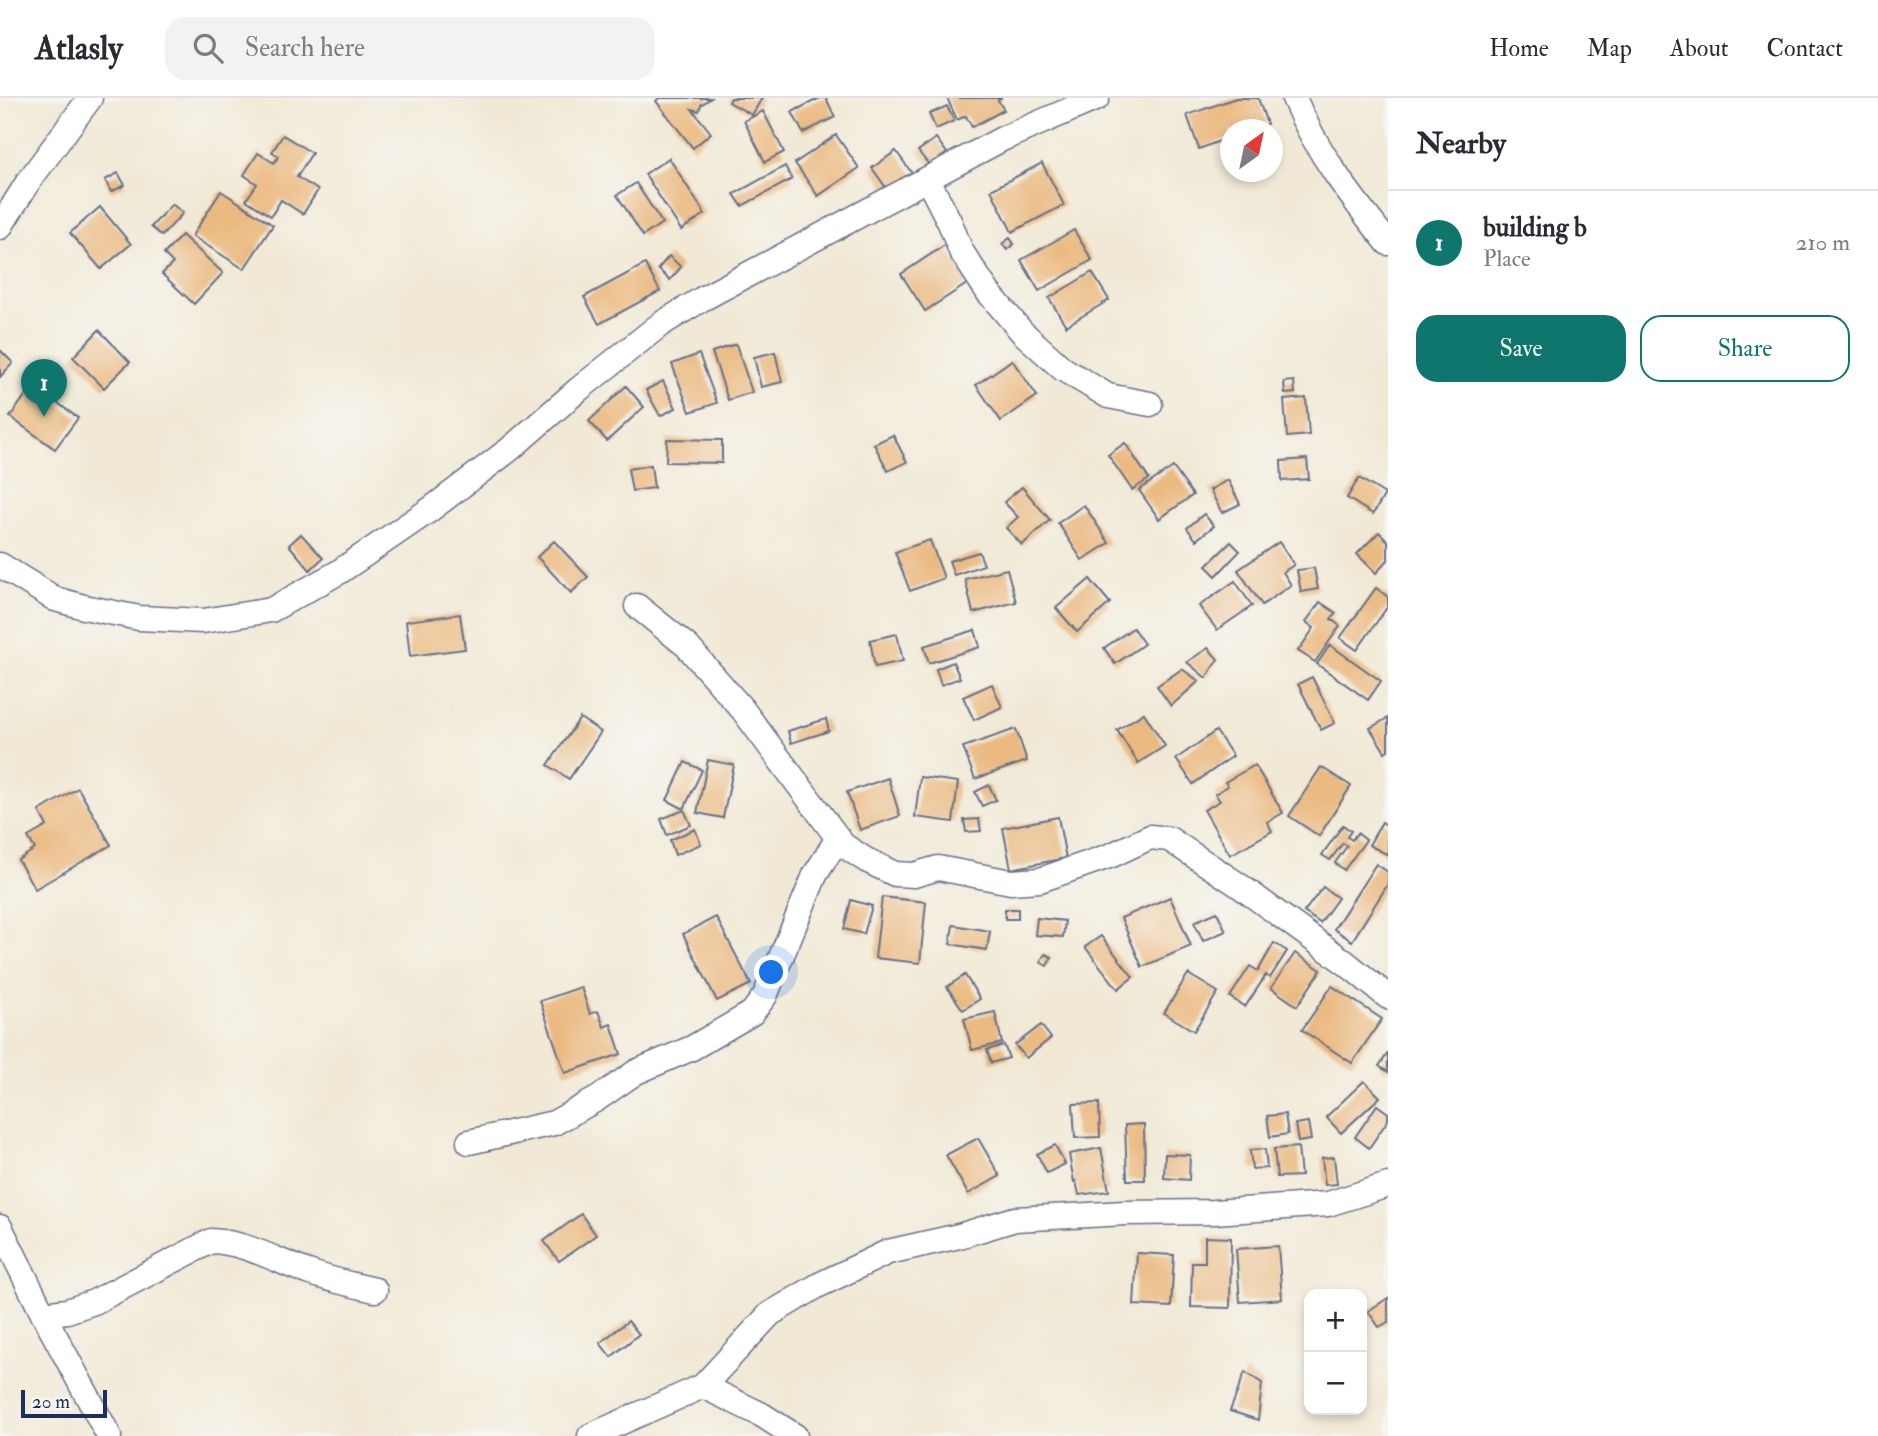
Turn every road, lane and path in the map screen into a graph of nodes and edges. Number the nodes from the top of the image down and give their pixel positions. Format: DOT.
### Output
graph roads {
  1 [pos="90,98"];
  2 [pos="1097,98"];
  3 [pos="1294,98"];
  4 [pos="928,180"];
  5 [pos="0,227"];
  6 [pos="1388,243"];
  7 [pos="1150,404"];
  8 [pos="3,571"];
  9 [pos="637,606"];
  10 [pos="838,838"];
  11 [pos="1388,997"];
  12 [pos="470,1143"];
  13 [pos="1388,1185"];
  14 [pos="0,1227"];
  15 [pos="375,1290"];
  16 [pos="43,1314"];
  17 [pos="703,1387"];
  18 [pos="109,1436"];
  19 [pos="590,1436"];
  20 [pos="795,1436"];
  1 -- 5 [label="street"];
  2 -- 4 [label="street"];
  3 -- 6 [label="street"];
  4 -- 7 [label="street"];
  4 -- 8 [label="street"];
  9 -- 10 [label="street"];
  10 -- 11 [label="street"];
  10 -- 12 [label="street"];
  13 -- 17 [label="street"];
  14 -- 16 [label="street"];
  15 -- 16 [label="street"];
  16 -- 18 [label="street"];
  17 -- 19 [label="street"];
  17 -- 20 [label="street"];
}
